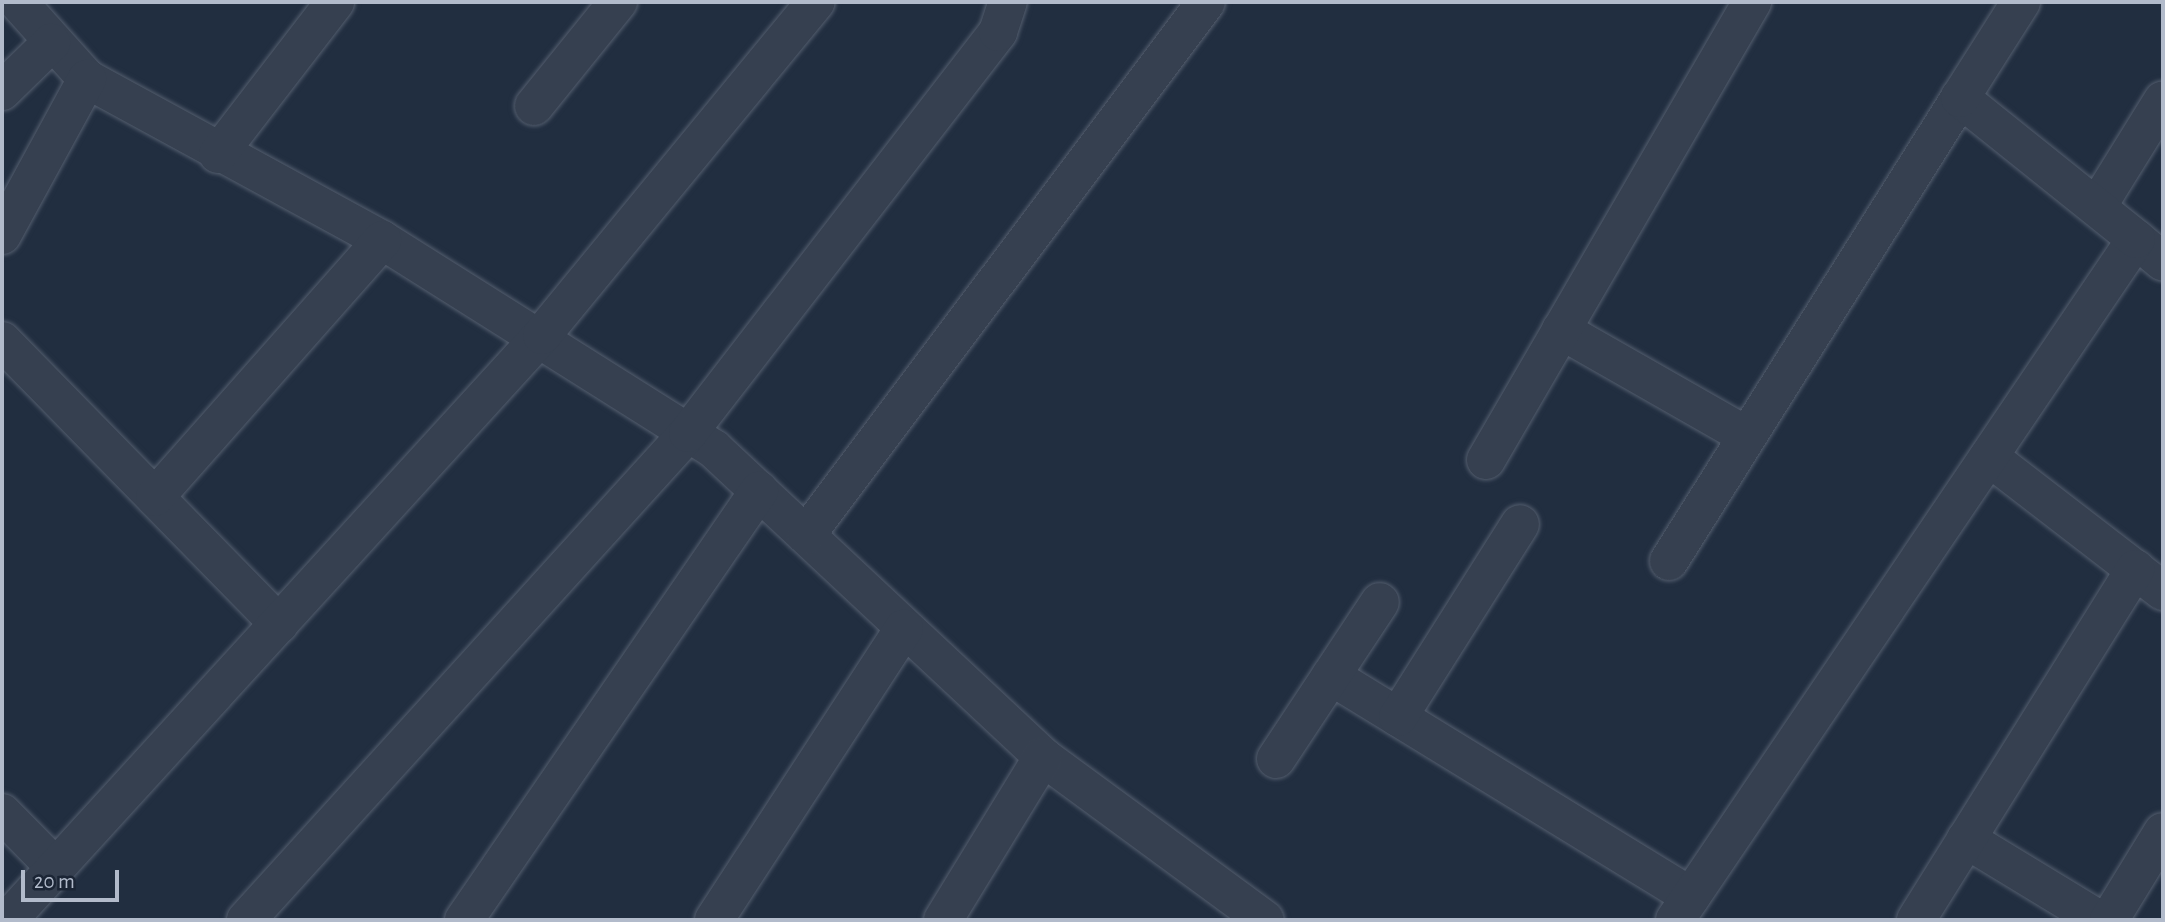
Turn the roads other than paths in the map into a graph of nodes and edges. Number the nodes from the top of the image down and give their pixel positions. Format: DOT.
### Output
graph roads {
  1 [pos="18,2"];
  2 [pos="335,2"];
  3 [pos="618,2"];
  4 [pos="816,2"];
  5 [pos="1008,2"];
  6 [pos="1206,2"];
  7 [pos="1752,2"];
  8 [pos="2021,2"];
  9 [pos="51,43"];
  10 [pos="87,79"];
  11 [pos="2,91"];
  12 [pos="1960,98"];
  13 [pos="2163,100"];
  14 [pos="534,106"];
  15 [pos="218,154"];
  16 [pos="2098,205"];
  17 [pos="2,234"];
  18 [pos="382,240"];
  19 [pos="2149,251"];
  20 [pos="1561,330"];
  21 [pos="542,335"];
  22 [pos="2,341"];
  23 [pos="688,433"];
  24 [pos="1747,436"];
  25 [pos="1989,457"];
  26 [pos="1486,460"];
  27 [pos="759,491"];
  28 [pos="155,497"];
  29 [pos="1520,524"];
  30 [pos="806,535"];
  31 [pos="1669,561"];
  32 [pos="2149,580"];
  33 [pos="1380,602"];
  34 [pos="279,624"];
  35 [pos="904,628"];
  36 [pos="1331,676"];
  37 [pos="1398,717"];
  38 [pos="1043,757"];
  39 [pos="1276,759"];
  40 [pos="2,813"];
  41 [pos="2163,832"];
  42 [pos="1966,839"];
  43 [pos="55,868"];
  44 [pos="1683,909"];
  45 [pos="8,920"];
  46 [pos="246,920"];
  47 [pos="464,920"];
  48 [pos="714,920"];
  49 [pos="943,920"];
  50 [pos="1265,920"];
  51 [pos="1916,920"];
  52 [pos="2099,920"];
  53 [pos="2109,920"];
  1 -- 9 [label="street"];
  2 -- 15 [label="street"];
  3 -- 14 [label="street"];
  4 -- 21 [label="street"];
  5 -- 23 [label="street"];
  6 -- 30 [label="street"];
  7 -- 20 [label="street"];
  8 -- 12 [label="street"];
  9 -- 10 [label="street"];
  9 -- 11 [label="street"];
  10 -- 15 [label="street"];
  10 -- 17 [label="street"];
  12 -- 16 [label="street"];
  12 -- 24 [label="street"];
  13 -- 16 [label="street"];
  15 -- 18 [label="street"];
  16 -- 19 [label="street"];
  18 -- 21 [label="street"];
  18 -- 28 [label="street"];
  19 -- 25 [label="street"];
  20 -- 24 [label="street"];
  20 -- 26 [label="street"];
  21 -- 23 [label="street"];
  21 -- 34 [label="street"];
  22 -- 28 [label="street"];
  23 -- 27 [label="street"];
  23 -- 46 [label="street"];
  24 -- 31 [label="street"];
  25 -- 32 [label="street"];
  25 -- 44 [label="street"];
  27 -- 30 [label="street"];
  27 -- 47 [label="street"];
  28 -- 34 [label="street"];
  29 -- 37 [label="street"];
  30 -- 35 [label="street"];
  32 -- 42 [label="street"];
  33 -- 36 [label="street"];
  34 -- 43 [label="street"];
  35 -- 38 [label="street"];
  35 -- 48 [label="street"];
  36 -- 37 [label="street"];
  36 -- 39 [label="street"];
  37 -- 44 [label="street"];
  38 -- 49 [label="street"];
  38 -- 50 [label="street"];
  40 -- 43 [label="street"];
  41 -- 53 [label="street"];
  42 -- 51 [label="street"];
  42 -- 52 [label="street"];
  43 -- 45 [label="street"];
}
